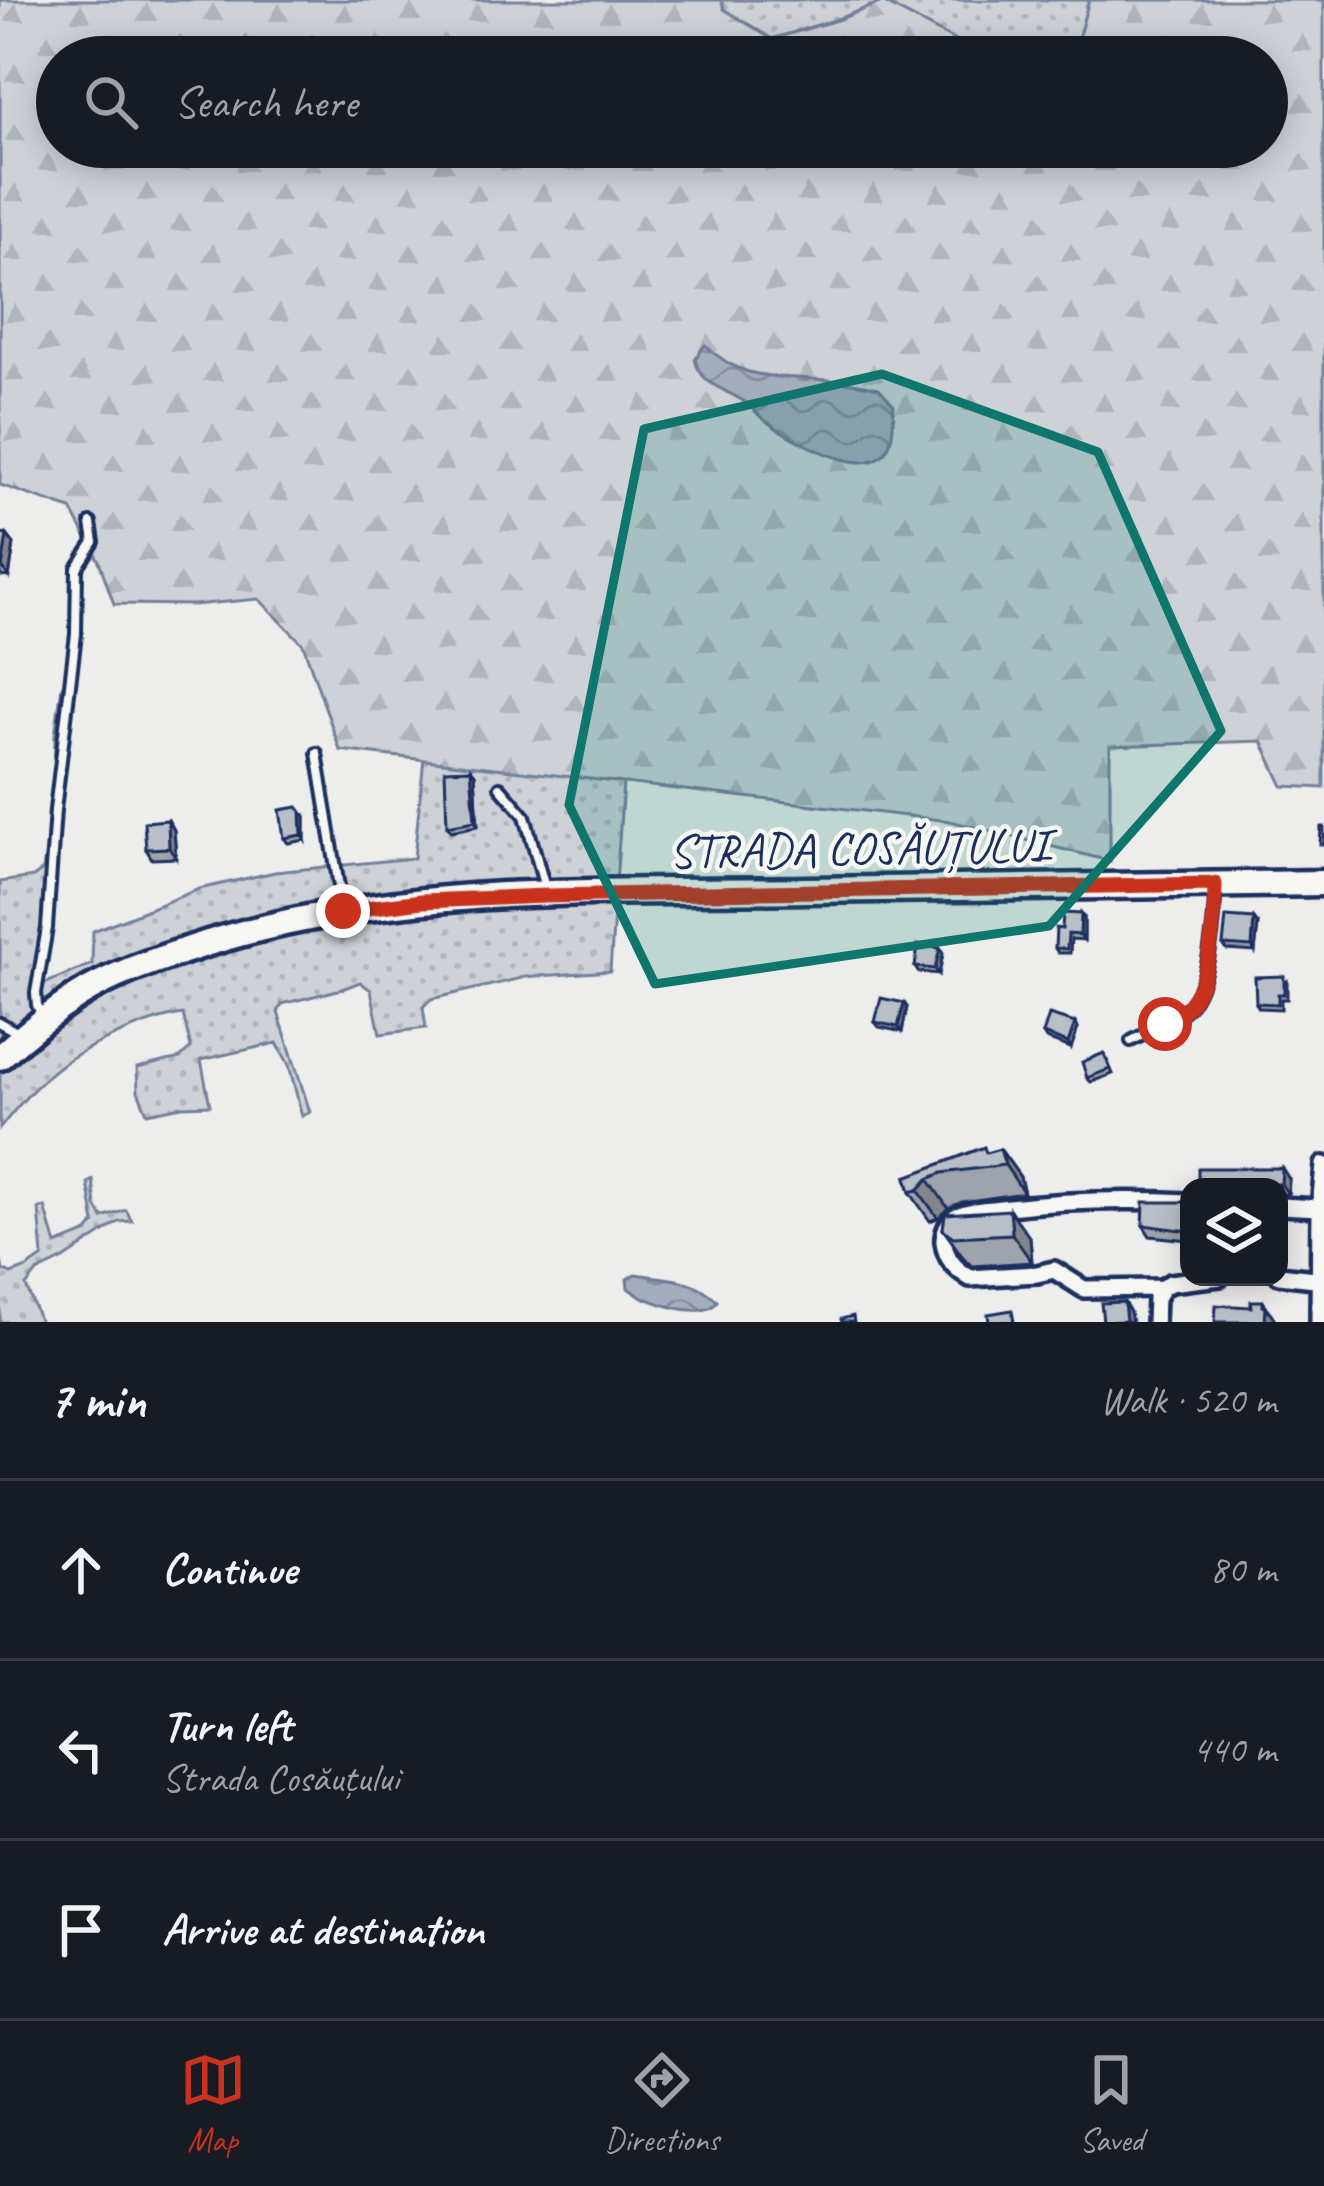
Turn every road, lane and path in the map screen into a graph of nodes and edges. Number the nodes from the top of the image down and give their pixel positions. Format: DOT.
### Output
graph roads {
  1 [pos="91,523"];
  2 [pos="317,753"];
  3 [pos="500,787"];
  4 [pos="1324,883"];
  5 [pos="1215,884"];
  6 [pos="546,896"];
  7 [pos="343,911"];
  8 [pos="44,1020"];
  9 [pos="11,1030"];
  10 [pos="1131,1041"];
  11 [pos="0,1057"];
  12 [pos="1324,1165"];
  13 [pos="1180,1201"];
  14 [pos="1288,1206"];
  15 [pos="1320,1208"];
  16 [pos="1288,1276"];
  17 [pos="1323,1280"];
  18 [pos="1180,1281"];
  19 [pos="1162,1288"];
  20 [pos="1155,1322"];
  21 [pos="1318,1322"];
  1 -- 8 [label="lane"];
  2 -- 7 [label="lane"];
  3 -- 6 [label="lane"];
  4 -- 5 [label="main road, STRADA COSĂUȚULUI"];
  5 -- 6 [label="main road, STRADA COSĂUȚULUI"];
  5 -- 10 [label="lane"];
  6 -- 7 [label="main road, STRADA COSĂUȚULUI"];
  7 -- 8 [label="main road, STRADA COSĂUȚULUI"];
  8 -- 9 [label="main road, STRADA COSĂUȚULUI"];
  9 -- 11 [label="main road, STRADA COSĂUȚULUI"];
  12 -- 15 [label="street"];
  13 -- 19 [label="street"];
  14 -- 15 [label="street"];
  15 -- 17 [label="street"];
  16 -- 17 [label="street"];
  17 -- 21 [label="street"];
  18 -- 19 [label="street"];
  19 -- 20 [label="street"];
}
